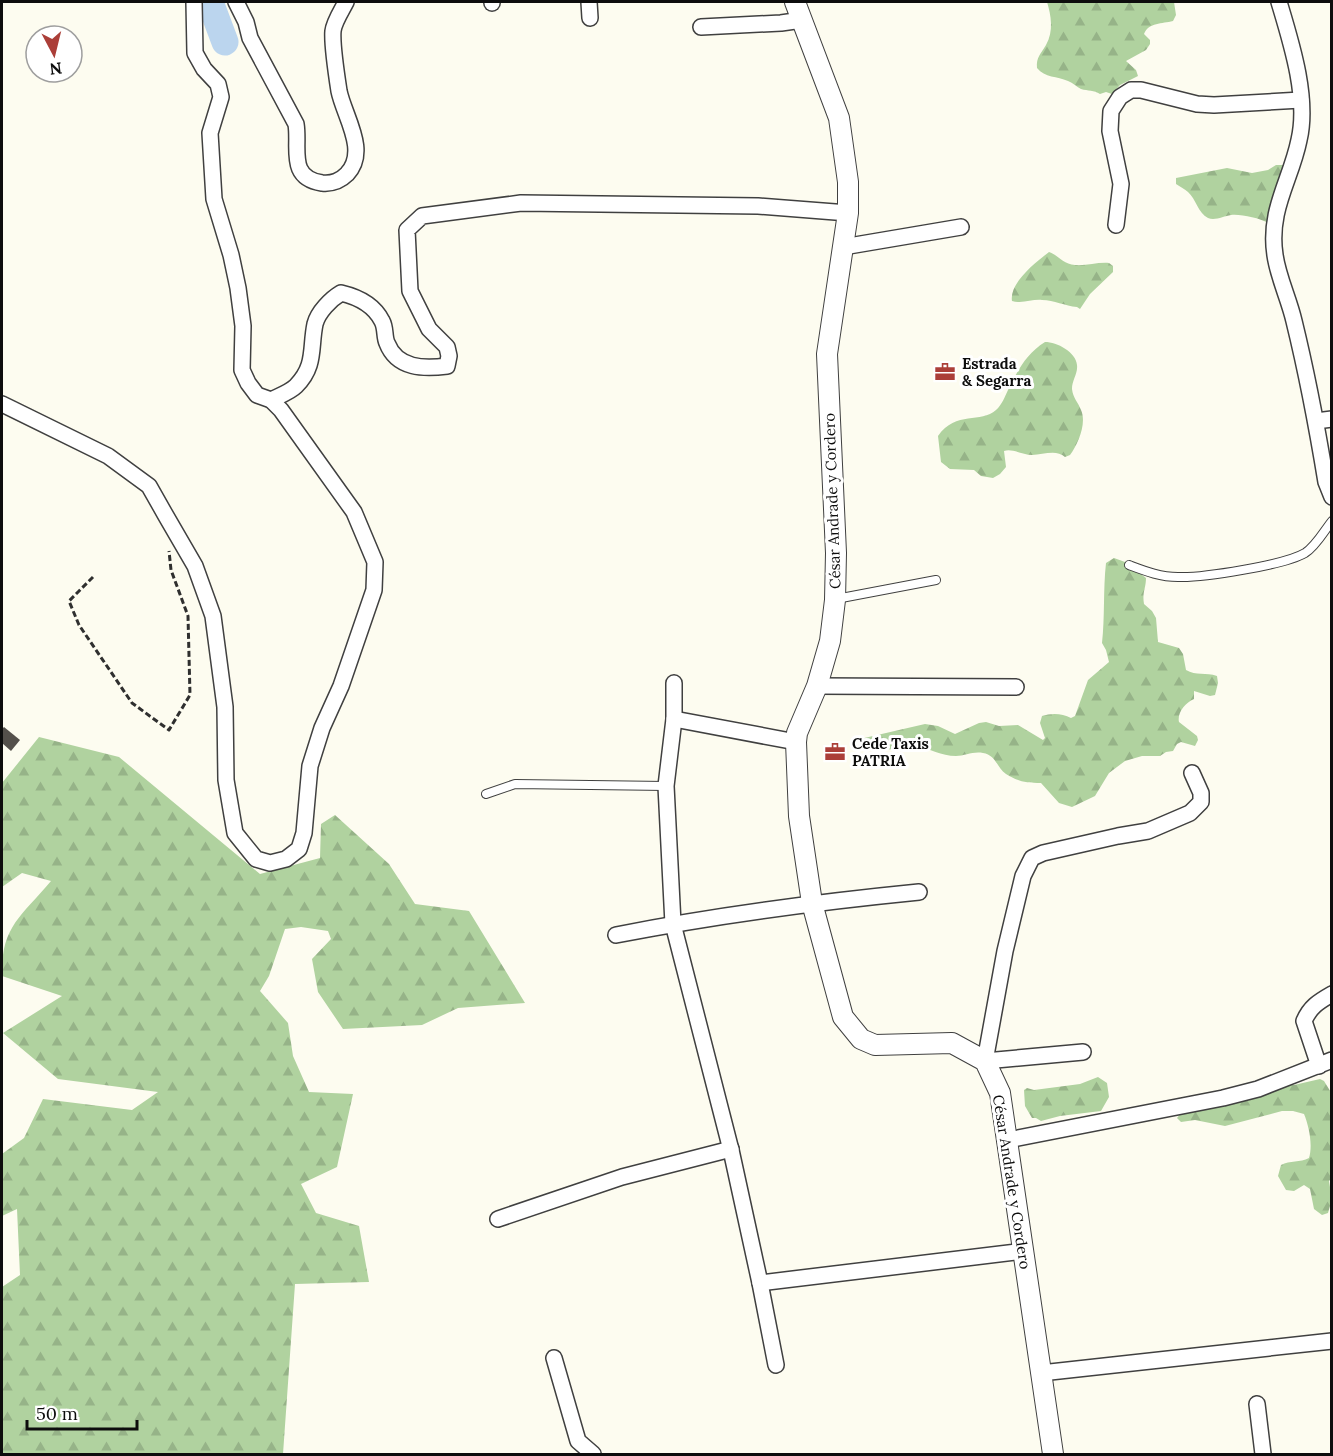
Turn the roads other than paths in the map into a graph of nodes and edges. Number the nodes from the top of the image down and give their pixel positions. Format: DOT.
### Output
graph roads {
  1 [pos="194,2"];
  2 [pos="236,2"];
  3 [pos="346,2"];
  4 [pos="589,2"];
  5 [pos="1279,2"];
  6 [pos="801,7"];
  7 [pos="590,18"];
  8 [pos="701,27"];
  9 [pos="1301,100"];
  10 [pos="848,213"];
  11 [pos="1116,225"];
  12 [pos="961,227"];
  13 [pos="843,247"];
  14 [pos="271,400"];
  15 [pos="2,404"];
  16 [pos="1332,419"];
  17 [pos="1316,421"];
  18 [pos="1332,497"];
  19 [pos="1332,520"];
  20 [pos="1129,565"];
  21 [pos="936,580"];
  22 [pos="835,600"];
  23 [pos="674,683"];
  24 [pos="818,686"];
  25 [pos="1016,687"];
  26 [pos="674,719"];
  27 [pos="796,742"];
  28 [pos="1192,773"];
  29 [pos="666,786"];
  30 [pos="486,794"];
  31 [pos="919,892"];
  32 [pos="812,903"];
  33 [pos="673,924"];
  34 [pos="616,935"];
  35 [pos="1332,994"];
  36 [pos="1083,1052"];
  37 [pos="985,1061"];
  38 [pos="1328,1064"];
  39 [pos="1008,1140"];
  40 [pos="731,1149"];
  41 [pos="498,1219"];
  42 [pos="1024,1251"];
  43 [pos="760,1283"];
  44 [pos="1332,1341"];
  45 [pos="554,1358"];
  46 [pos="776,1365"];
  47 [pos="1041,1374"];
  48 [pos="1257,1404"];
  49 [pos="592,1455"];
  50 [pos="1053,1455"];
  51 [pos="1263,1455"];
  1 -- 14 [label="street"];
  2 -- 3 [label="street"];
  4 -- 7 [label="street"];
  5 -- 9 [label="street"];
  6 -- 8 [label="street"];
  6 -- 10 [label="street, César Andrade y Cordero"];
  9 -- 11 [label="street"];
  9 -- 17 [label="street"];
  10 -- 13 [label="street, César Andrade y Cordero"];
  10 -- 14 [label="street"];
  12 -- 13 [label="street"];
  13 -- 22 [label="street, César Andrade y Cordero"];
  14 -- 15 [label="street"];
  16 -- 17 [label="street"];
  17 -- 18 [label="street"];
  19 -- 20 [label="lane"];
  21 -- 22 [label="lane"];
  22 -- 24 [label="street, César Andrade y Cordero"];
  23 -- 26 [label="street"];
  24 -- 25 [label="street"];
  24 -- 27 [label="street, César Andrade y Cordero"];
  26 -- 27 [label="street"];
  26 -- 29 [label="street"];
  27 -- 32 [label="street, César Andrade y Cordero"];
  28 -- 37 [label="street"];
  29 -- 30 [label="lane"];
  29 -- 33 [label="street"];
  31 -- 32 [label="street"];
  32 -- 33 [label="street"];
  32 -- 37 [label="street, César Andrade y Cordero"];
  33 -- 34 [label="street"];
  33 -- 40 [label="street"];
  35 -- 38 [label="street"];
  36 -- 37 [label="street"];
  37 -- 39 [label="street, César Andrade y Cordero"];
  38 -- 39 [label="street"];
  39 -- 42 [label="street, César Andrade y Cordero"];
  40 -- 41 [label="street"];
  40 -- 43 [label="street"];
  42 -- 43 [label="street"];
  42 -- 47 [label="street, César Andrade y Cordero"];
  43 -- 46 [label="street"];
  44 -- 47 [label="street"];
  45 -- 49 [label="street"];
  47 -- 50 [label="street, César Andrade y Cordero"];
  48 -- 51 [label="street"];
}
